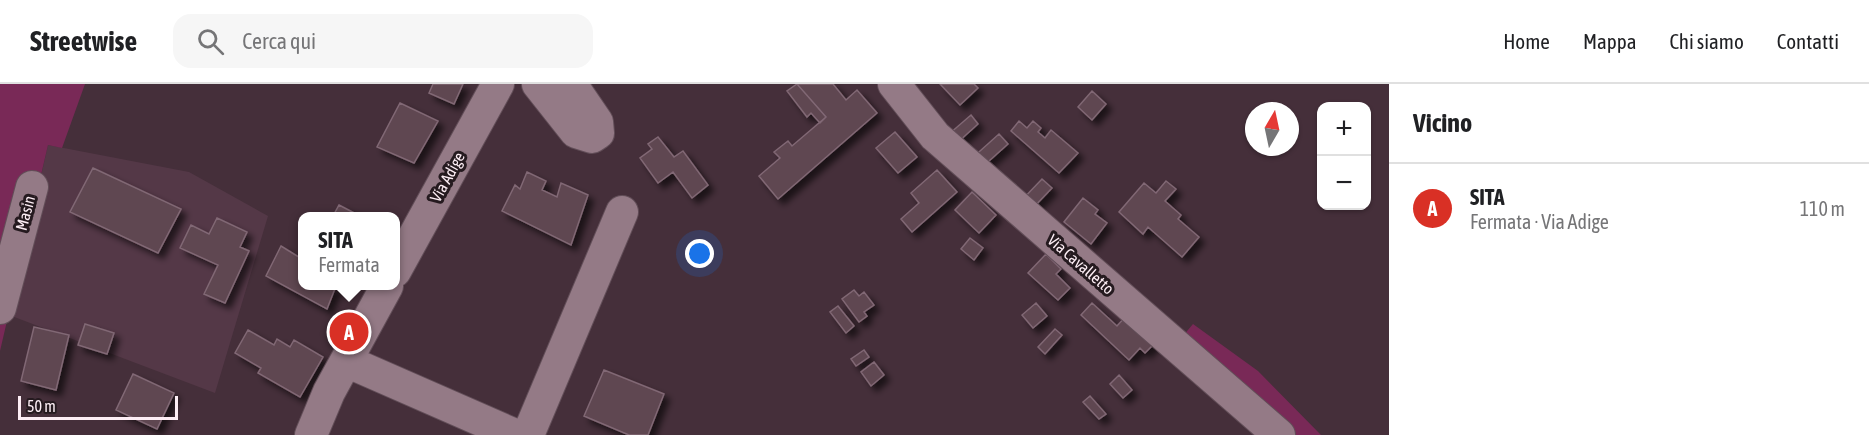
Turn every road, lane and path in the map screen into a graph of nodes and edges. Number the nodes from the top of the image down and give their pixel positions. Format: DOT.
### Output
graph roads {
  1 [pos="498,84"];
  2 [pos="538,84"];
  3 [pos="571,84"];
  4 [pos="894,84"];
  5 [pos="32,187"];
  6 [pos="622,212"];
  7 [pos="400,264"];
  8 [pos="384,290"];
  9 [pos="0,308"];
  10 [pos="346,362"];
  11 [pos="311,435"];
  12 [pos="515,435"];
  13 [pos="528,435"];
  14 [pos="1279,435"];
  1 -- 7 [label="street, Via Adige"];
  2 -- 3 [label="street"];
  4 -- 14 [label="street, Via Cavalletto"];
  5 -- 9 [label="street, Masin"];
  6 -- 13 [label="street"];
  8 -- 10 [label="street"];
  10 -- 11 [label="street"];
  10 -- 12 [label="street"];
}
